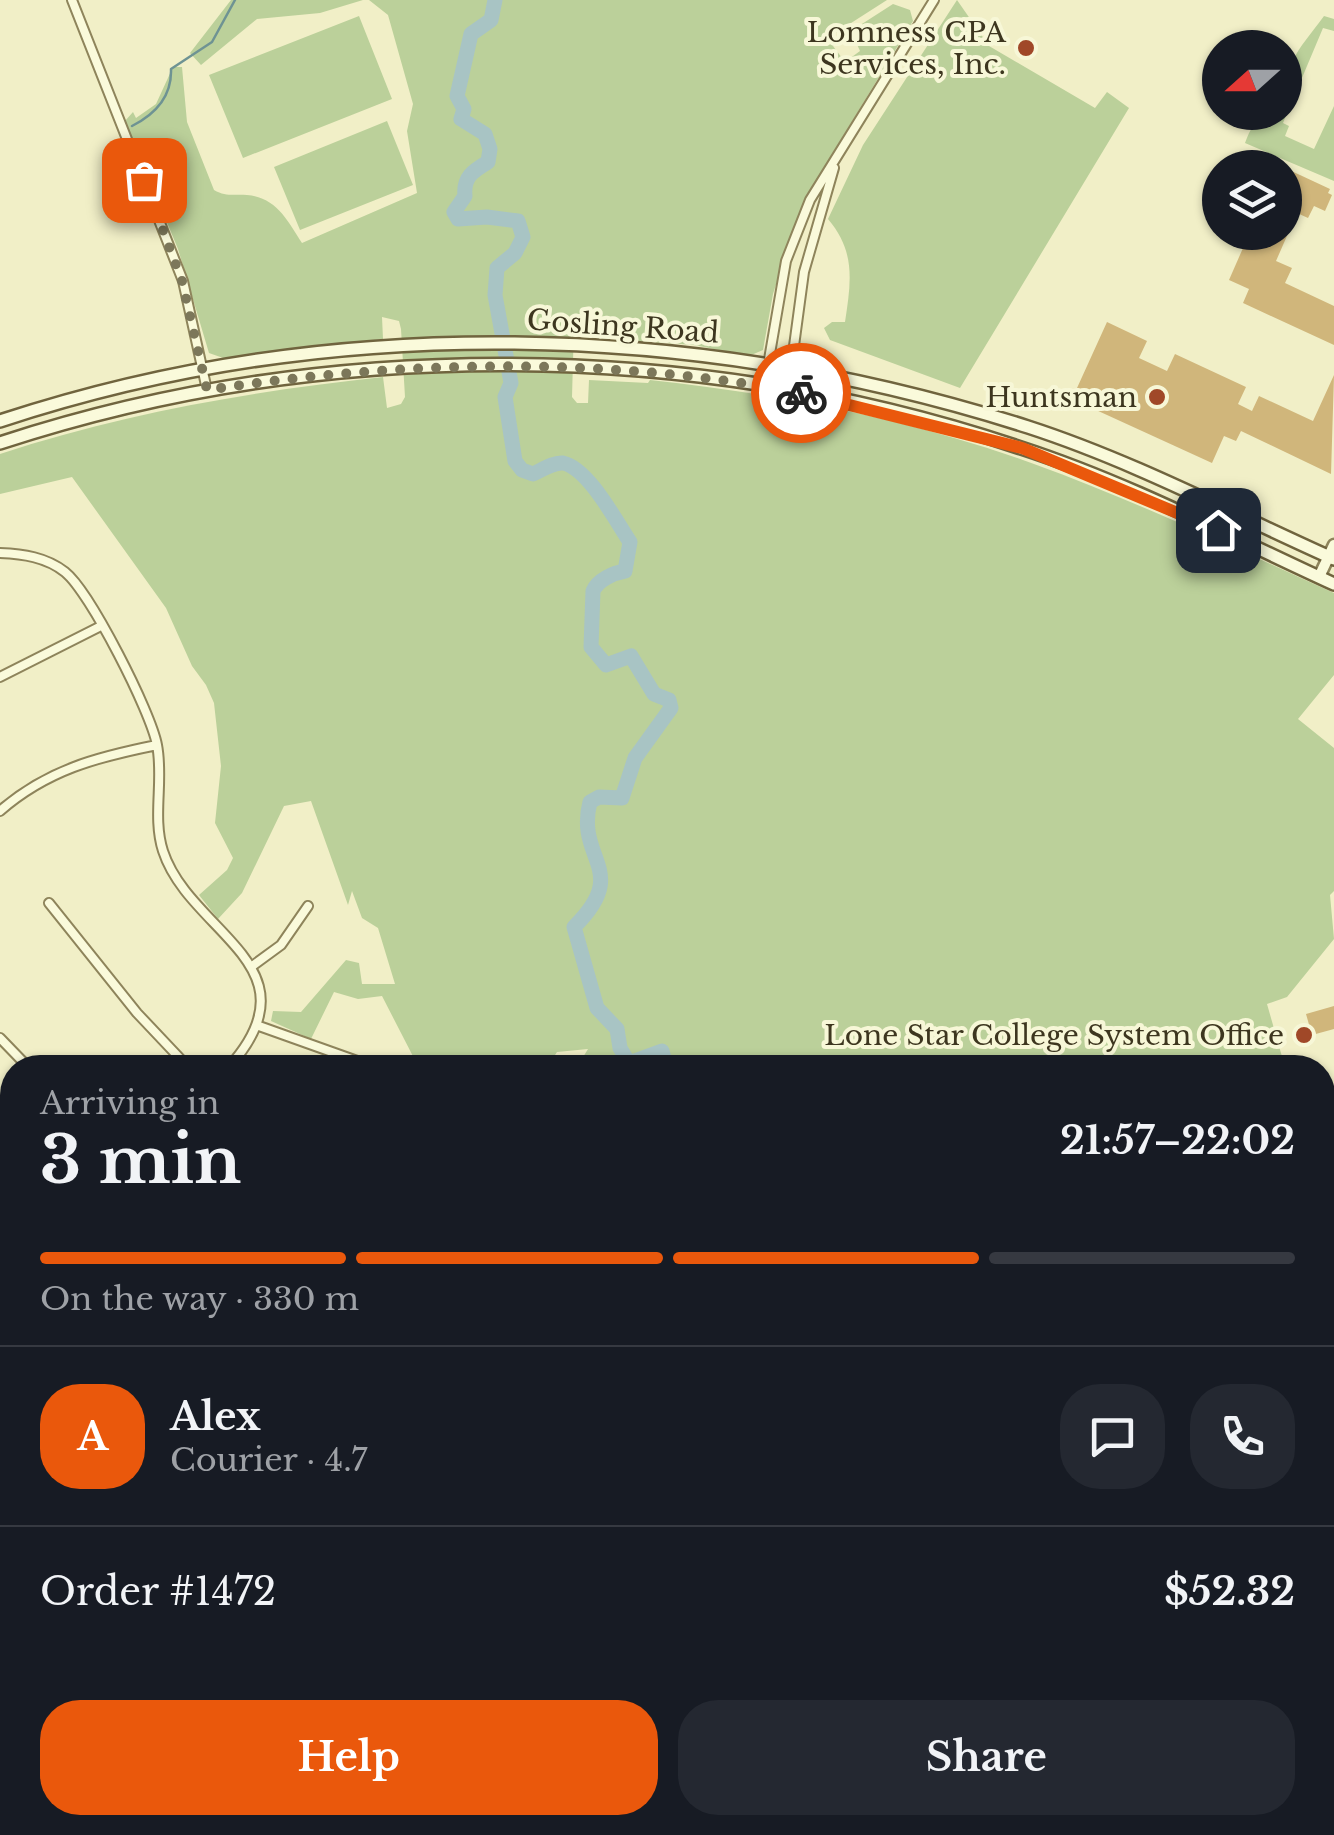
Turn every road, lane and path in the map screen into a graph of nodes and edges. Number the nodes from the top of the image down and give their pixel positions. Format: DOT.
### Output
graph roads {
  1 [pos="72,0"];
  2 [pos="934,0"];
  3 [pos="835,164"];
  4 [pos="768,365"];
  5 [pos="791,368"];
  6 [pos="203,370"];
  7 [pos="207,390"];
  8 [pos="0,421"];
  9 [pos="0,443"];
  10 [pos="0,553"];
  11 [pos="1332,554"];
  12 [pos="1319,577"];
  13 [pos="1334,584"];
  14 [pos="101,626"];
  15 [pos="0,677"];
  16 [pos="158,745"];
  17 [pos="0,811"];
  18 [pos="49,903"];
  19 [pos="308,906"];
  20 [pos="251,967"];
  21 [pos="259,1026"];
  22 [pos="177,1055"];
  23 [pos="239,1055"];
  24 [pos="340,1055"];
  1 -- 6 [label="street"];
  2 -- 3 [label="street"];
  3 -- 4 [label="street"];
  3 -- 5 [label="street"];
  4 -- 5 [label="main road, Gosling Road"];
  4 -- 6 [label="main road, Gosling Road"];
  5 -- 11 [label="main road, Gosling Road"];
  6 -- 7 [label="street"];
  6 -- 8 [label="main road, Gosling Road"];
  7 -- 9 [label="main road, Gosling Road"];
  7 -- 12 [label="main road, Gosling Road"];
  10 -- 14 [label="street"];
  11 -- 12 [label="street"];
  12 -- 13 [label="main road, Gosling Road"];
  14 -- 15 [label="street"];
  14 -- 16 [label="street"];
  16 -- 17 [label="street"];
  16 -- 20 [label="street"];
  18 -- 22 [label="street"];
  19 -- 20 [label="street"];
  20 -- 21 [label="street"];
  21 -- 23 [label="street"];
  21 -- 24 [label="street"];
}
